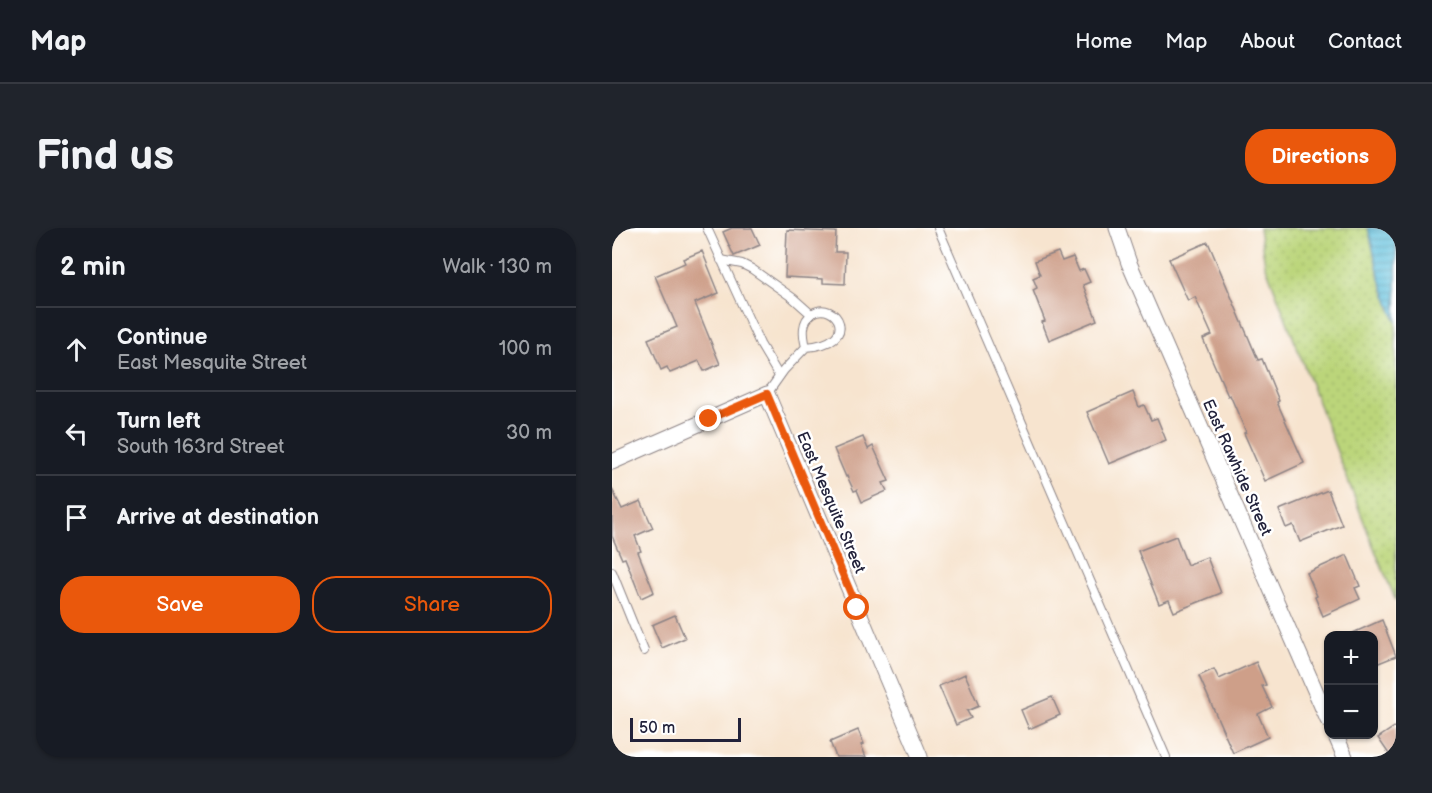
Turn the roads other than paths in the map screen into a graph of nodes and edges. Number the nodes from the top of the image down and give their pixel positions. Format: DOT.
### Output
graph roads {
  1 [pos="707,228"];
  2 [pos="938,228"];
  3 [pos="1118,228"];
  4 [pos="721,260"];
  5 [pos="811,314"];
  6 [pos="806,347"];
  7 [pos="779,376"];
  8 [pos="767,394"];
  9 [pos="612,462"];
  10 [pos="612,573"];
  11 [pos="644,651"];
  12 [pos="1324,709"];
  13 [pos="1337,739"];
  14 [pos="920,757"];
  15 [pos="1166,757"];
  16 [pos="1345,757"];
  1 -- 4 [label="lane"];
  2 -- 15 [label="lane"];
  3 -- 12 [label="street, East Rawhide Street"];
  4 -- 5 [label="lane"];
  4 -- 7 [label="lane"];
  5 -- 6 [label="lane"];
  5 -- 6 [label="lane"];
  6 -- 7 [label="lane"];
  7 -- 8 [label="lane"];
  8 -- 9 [label="street"];
  8 -- 14 [label="street, East Mesquite Street"];
  10 -- 11 [label="lane"];
  13 -- 16 [label="street"];
}
